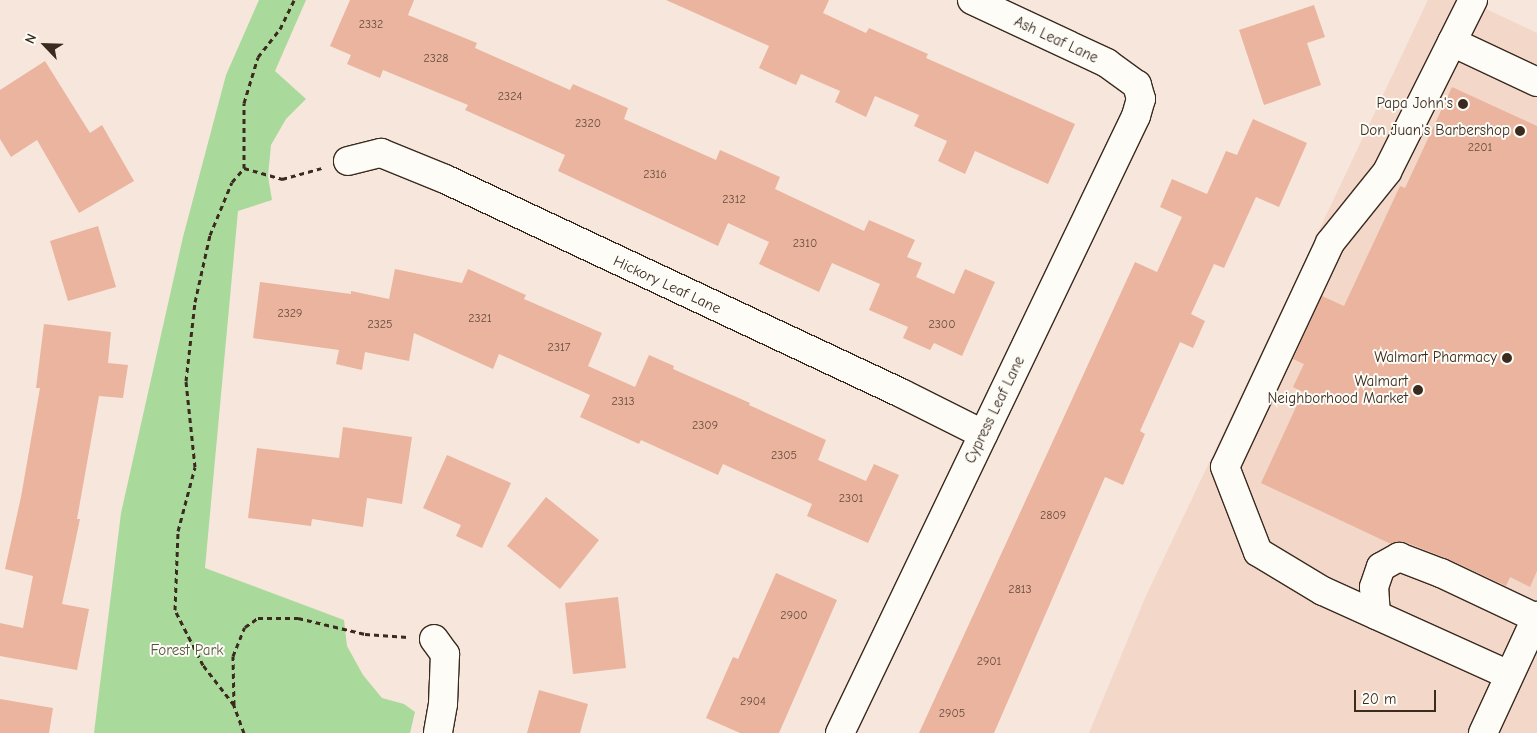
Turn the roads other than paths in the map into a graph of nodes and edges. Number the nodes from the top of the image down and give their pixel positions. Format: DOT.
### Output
graph roads {
  1 [pos="972,0"];
  2 [pos="1473,0"];
  3 [pos="1452,42"];
  4 [pos="1537,82"];
  5 [pos="1137,85"];
  6 [pos="348,161"];
  7 [pos="983,434"];
  8 [pos="1376,615"];
  9 [pos="1536,617"];
  10 [pos="434,639"];
  11 [pos="1510,675"];
  12 [pos="438,733"];
  13 [pos="840,733"];
  14 [pos="1483,733"];
  1 -- 5 [label="street, Ash Leaf Lane"];
  2 -- 3 [label="street"];
  3 -- 4 [label="street"];
  3 -- 8 [label="street"];
  5 -- 7 [label="street, Cypress Leaf Lane"];
  6 -- 7 [label="street, Hickory Leaf Lane"];
  7 -- 13 [label="street, Cypress Leaf Lane"];
  8 -- 9 [label="street"];
  8 -- 11 [label="street"];
  9 -- 11 [label="street"];
  10 -- 12 [label="street"];
  11 -- 14 [label="street"];
}
